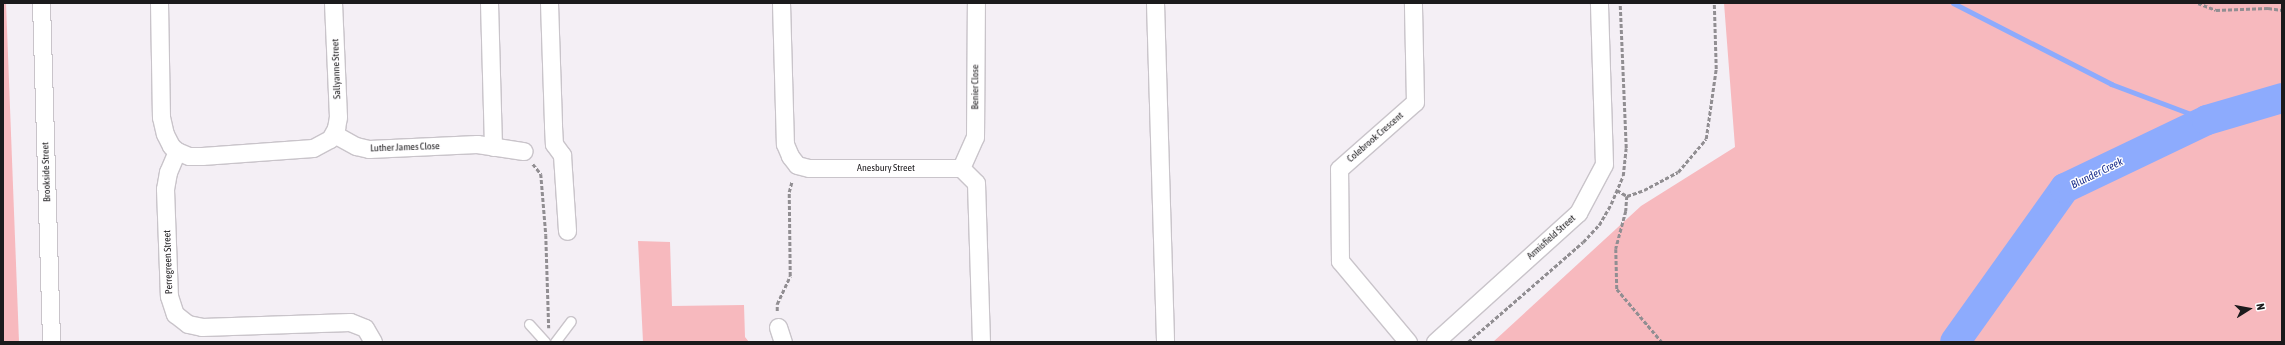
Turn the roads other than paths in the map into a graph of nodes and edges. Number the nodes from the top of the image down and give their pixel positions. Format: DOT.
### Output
graph roads {
  1 [pos="41,3"];
  2 [pos="159,3"];
  3 [pos="333,3"];
  4 [pos="489,3"];
  5 [pos="549,3"];
  6 [pos="781,3"];
  7 [pos="976,3"];
  8 [pos="1155,3"];
  9 [pos="1413,3"];
  10 [pos="1599,3"];
  11 [pos="334,134"];
  12 [pos="493,146"];
  13 [pos="177,151"];
  14 [pos="523,151"];
  15 [pos="961,168"];
  16 [pos="567,232"];
  17 [pos="571,321"];
  18 [pos="529,324"];
  19 [pos="550,339"];
  20 [pos="51,342"];
  21 [pos="373,342"];
  22 [pos="981,342"];
  23 [pos="1165,342"];
  24 [pos="1408,342"];
  25 [pos="1435,342"];
  1 -- 20 [label="street, Brookside Street"];
  2 -- 13 [label="street"];
  3 -- 11 [label="street, Sallyanne Street"];
  4 -- 12 [label="street"];
  5 -- 16 [label="street"];
  6 -- 15 [label="street, Anesbury Street"];
  7 -- 15 [label="street, Benier Close"];
  8 -- 23 [label="street"];
  9 -- 24 [label="street, Colebrook Crescent"];
  10 -- 25 [label="street, Armisfield Street"];
  11 -- 12 [label="street, Luther James Close"];
  11 -- 13 [label="street"];
  12 -- 14 [label="street, Luther James Close"];
  13 -- 21 [label="street, Perregreen Street"];
  15 -- 22 [label="street"];
  17 -- 19 [label="lane"];
  18 -- 19 [label="lane"];
}
